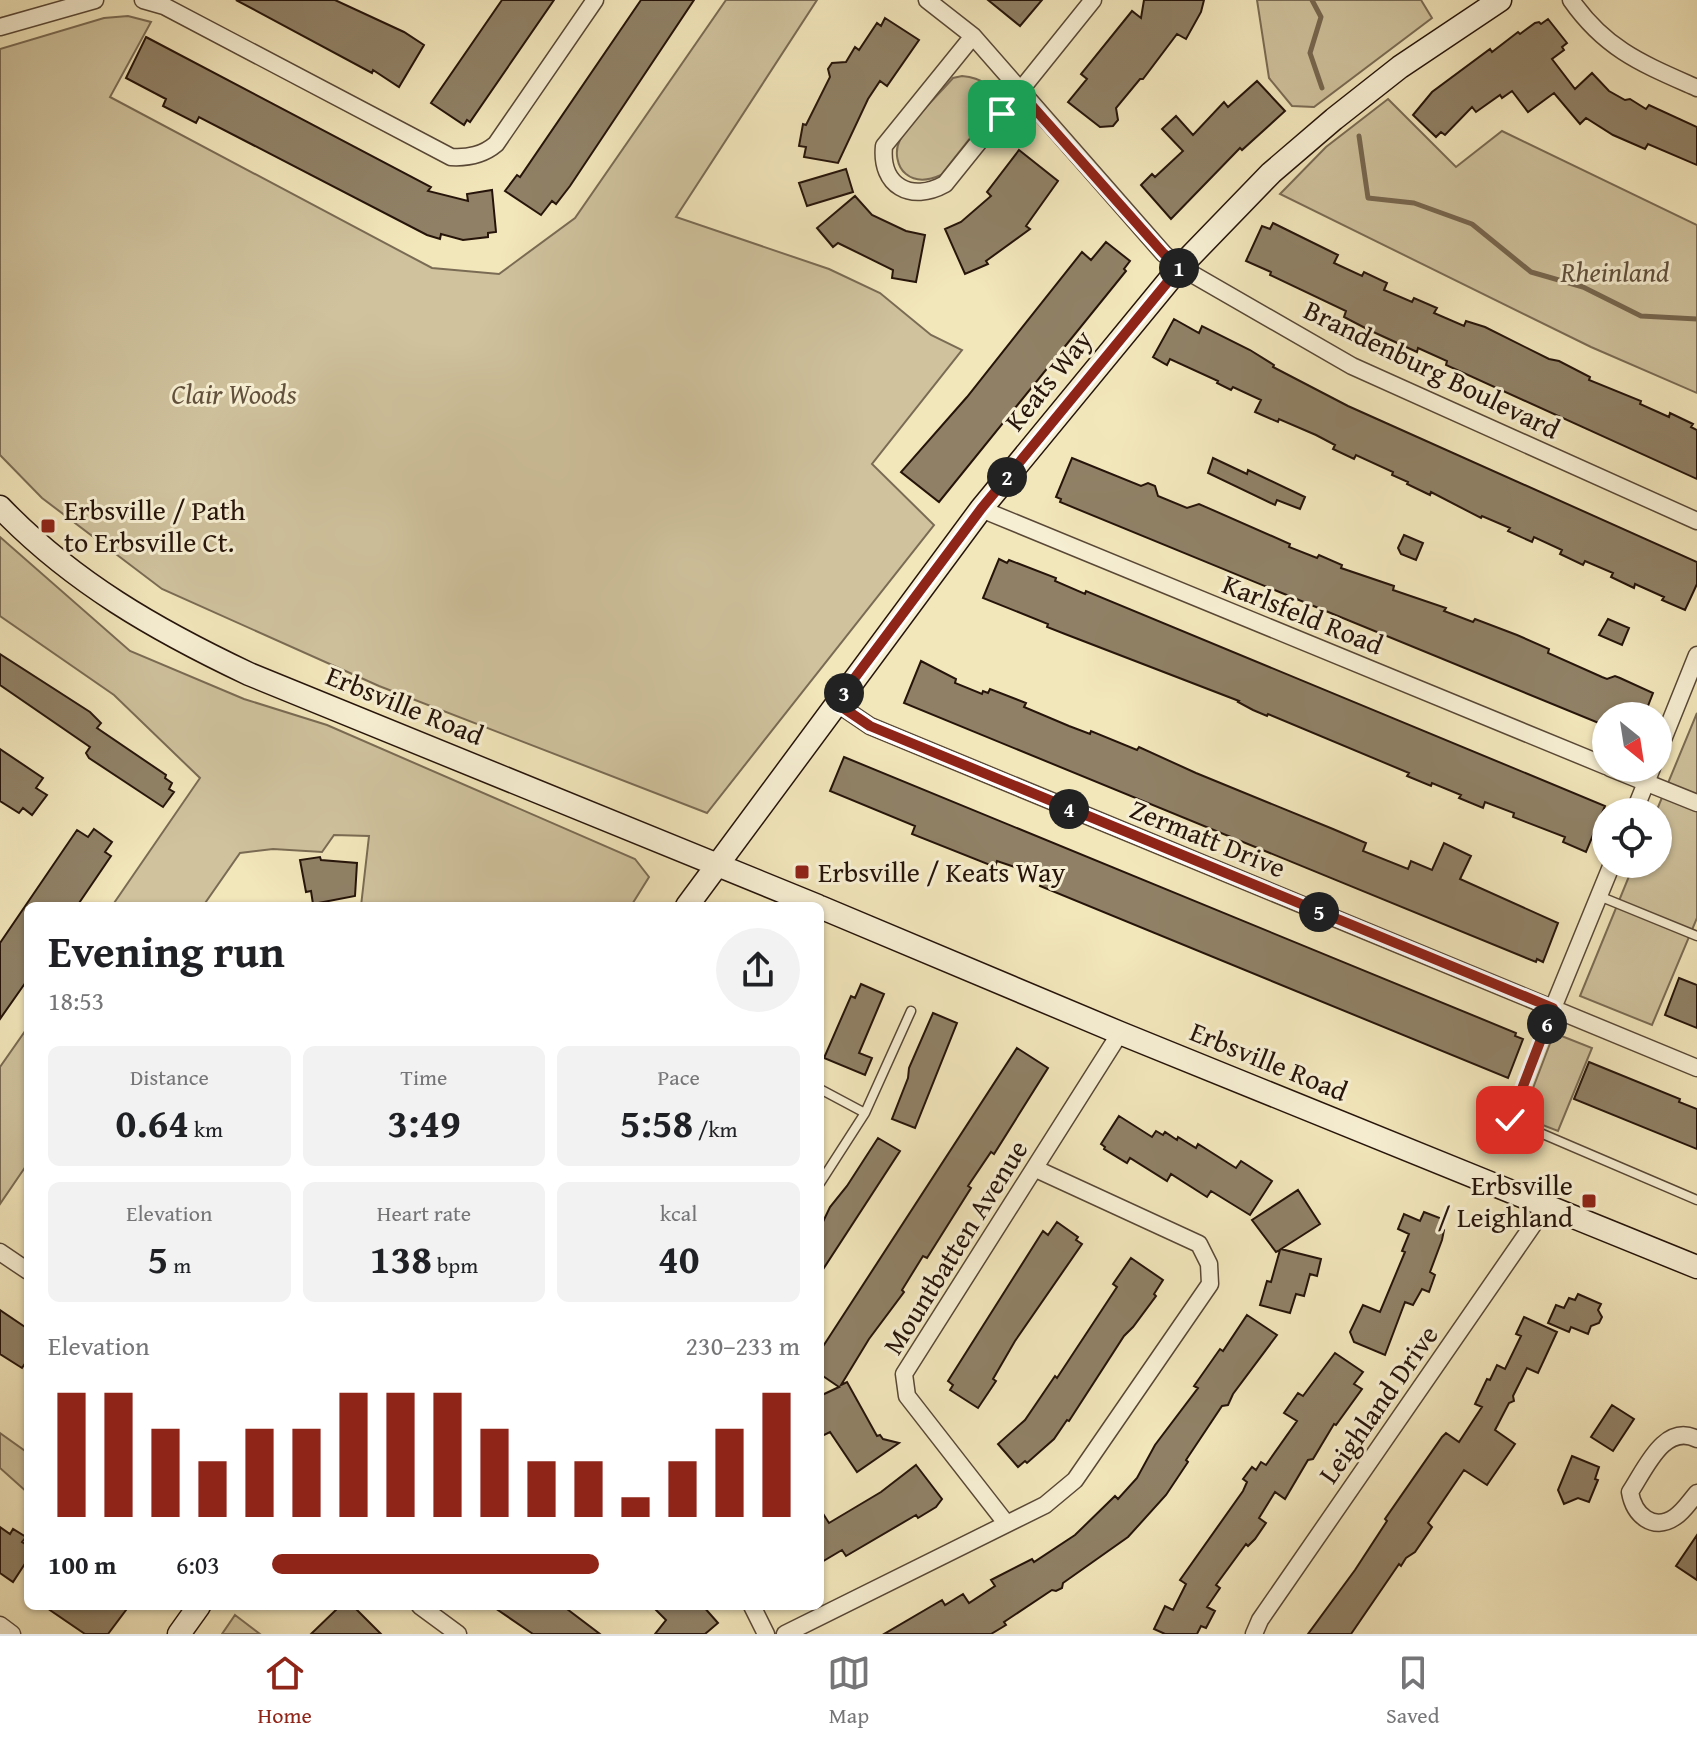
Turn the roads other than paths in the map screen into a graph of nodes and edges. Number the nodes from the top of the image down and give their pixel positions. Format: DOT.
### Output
graph roads {
  1 [pos="95,0"];
  2 [pos="143,0"];
  3 [pos="595,0"];
  4 [pos="927,0"];
  5 [pos="1093,0"];
  6 [pos="1500,0"];
  7 [pos="1571,0"];
  8 [pos="0,27"];
  9 [pos="973,36"];
  10 [pos="1697,88"];
  11 [pos="1018,90"];
  12 [pos="1180,267"];
  13 [pos="0,507"];
  14 [pos="981,509"];
  15 [pos="1697,521"];
  16 [pos="1696,660"];
  17 [pos="836,703"];
  18 [pos="1672,718"];
  19 [pos="1592,760"];
  20 [pos="1661,782"];
  21 [pos="1697,803"];
  22 [pos="717,864"];
  23 [pos="1606,878"];
  24 [pos="1599,896"];
  25 [pos="690,902"];
  26 [pos="809,902"];
  27 [pos="824,908"];
  28 [pos="1697,936"];
  29 [pos="1553,1008"];
  30 [pos="911,1011"];
  31 [pos="1120,1033"];
  32 [pos="1697,1068"];
  33 [pos="824,1091"];
  34 [pos="865,1113"];
  35 [pos="1036,1169"];
  36 [pos="824,1177"];
  37 [pos="1697,1200"];
  38 [pos="1546,1206"];
  39 [pos="0,1252"];
  40 [pos="1697,1267"];
  41 [pos="24,1268"];
  42 [pos="1697,1439"];
  43 [pos="1697,1493"];
  44 [pos="1006,1523"];
  45 [pos="196,1610"];
  46 [pos="425,1610"];
  47 [pos="754,1610"];
  48 [pos="0,1625"];
  49 [pos="12,1634"];
  50 [pos="179,1634"];
  51 [pos="458,1634"];
  52 [pos="766,1634"];
  53 [pos="785,1634"];
  54 [pos="1254,1634"];
  1 -- 8 [label="street"];
  2 -- 3 [label="street"];
  4 -- 9 [label="street, Brandenburg Boulevard"];
  5 -- 11 [label="street"];
  6 -- 12 [label="main road, Keats Way"];
  7 -- 10 [label="street"];
  9 -- 11 [label="street, Brandenburg Boulevard"];
  9 -- 11 [label="street"];
  11 -- 12 [label="street, Brandenburg Boulevard"];
  12 -- 14 [label="main road, Keats Way"];
  12 -- 15 [label="street, Brandenburg Boulevard"];
  13 -- 22 [label="main road, Erbsville Road"];
  14 -- 17 [label="main road, Keats Way"];
  14 -- 19 [label="street, Karlsfeld Road"];
  16 -- 18 [label="street"];
  17 -- 22 [label="main road, Keats Way"];
  17 -- 29 [label="street, Zermatt Drive"];
  20 -- 21 [label="street, Karlsfeld Road"];
  22 -- 25 [label="main road, Keats Way"];
  22 -- 26 [label="main road, Erbsville Road"];
  23 -- 24 [label="street"];
  24 -- 28 [label="lane"];
  24 -- 29 [label="street"];
  27 -- 31 [label="main road, Erbsville Road"];
  29 -- 32 [label="street, Zermatt Drive"];
  29 -- 37 [label="lane"];
  30 -- 34 [label="lane"];
  31 -- 35 [label="street, Mountbatten Avenue"];
  31 -- 38 [label="main road, Erbsville Road"];
  33 -- 34 [label="lane"];
  34 -- 36 [label="lane"];
  35 -- 44 [label="street, Mountbatten Avenue"];
  35 -- 44 [label="street"];
  38 -- 40 [label="main road, Erbsville Road"];
  38 -- 54 [label="street, Leighland Drive"];
  39 -- 41 [label="street"];
  42 -- 43 [label="street"];
  44 -- 53 [label="street"];
  45 -- 50 [label="main road"];
  46 -- 51 [label="street"];
  47 -- 52 [label="street"];
  48 -- 49 [label="street"];
}
